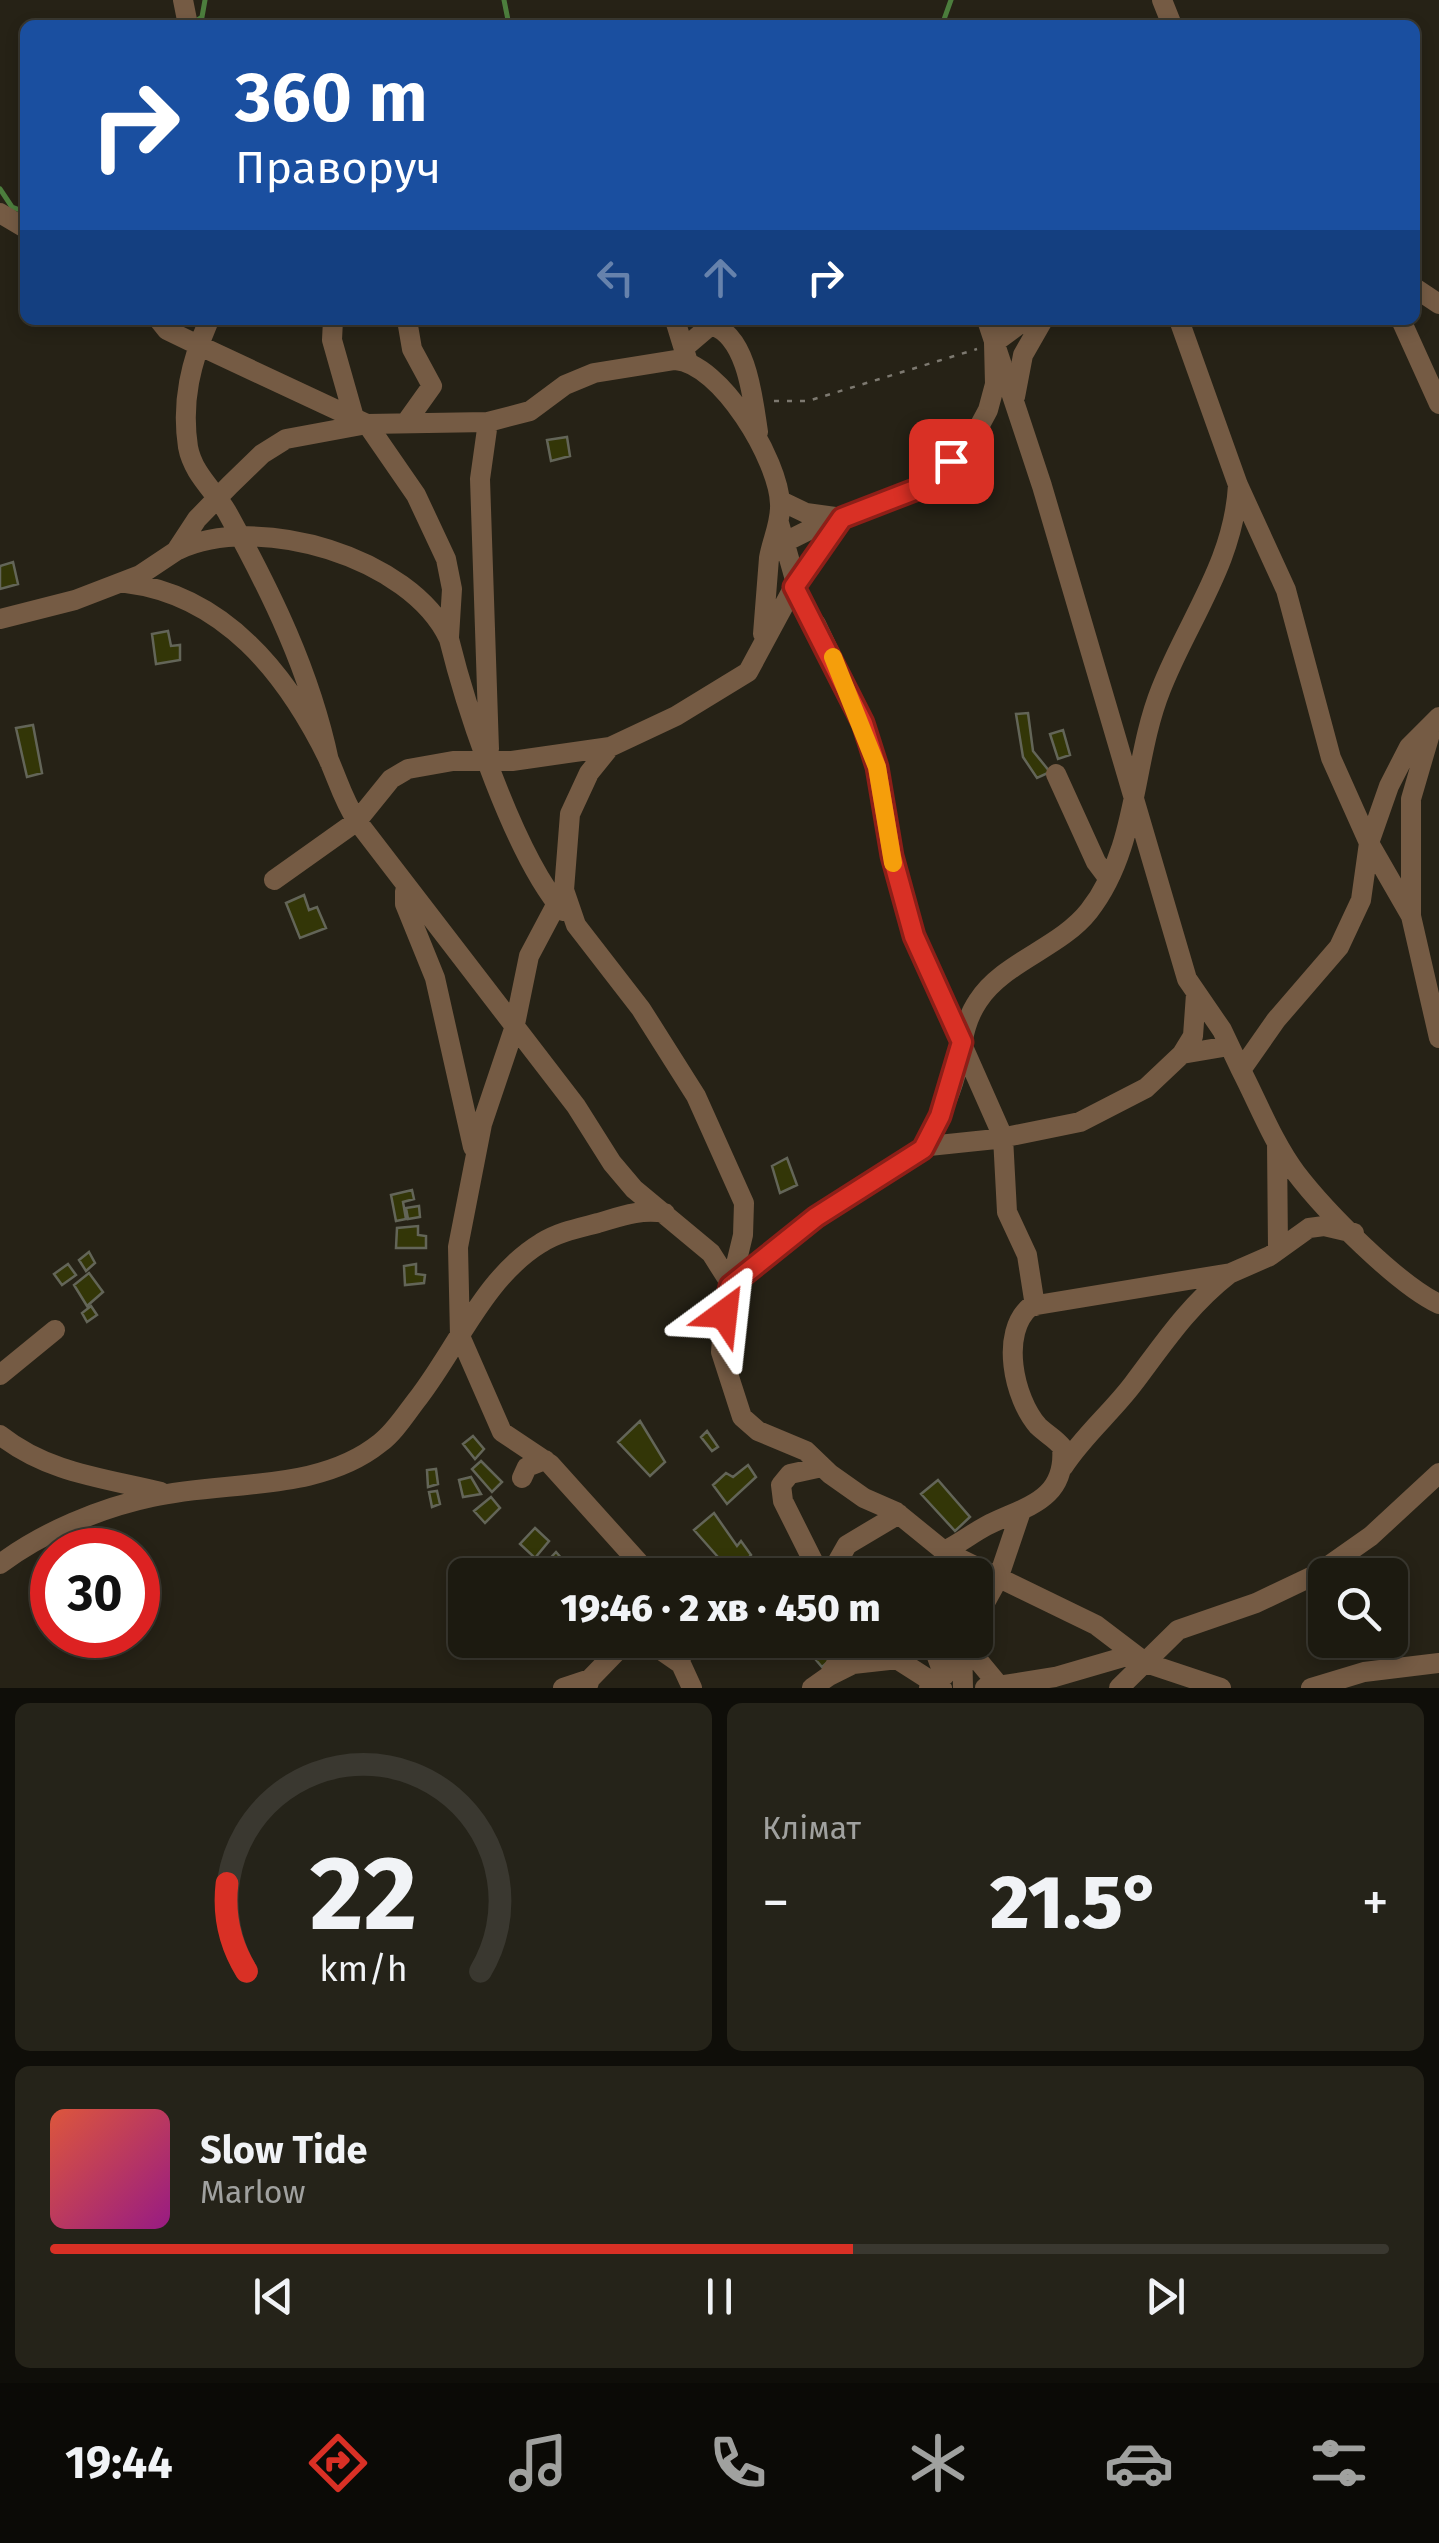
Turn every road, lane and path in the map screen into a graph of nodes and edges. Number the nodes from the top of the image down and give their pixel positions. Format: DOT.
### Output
graph roads {
  1 [pos="163,325"];
  2 [pos="207,325"];
  3 [pos="333,325"];
  4 [pos="409,325"];
  5 [pos="676,325"];
  6 [pos="989,325"];
  7 [pos="1019,325"];
  8 [pos="1040,325"];
  9 [pos="1181,325"];
  10 [pos="1403,325"];
  11 [pos="994,343"];
  12 [pos="198,345"];
  13 [pos="686,355"];
  14 [pos="1014,397"];
  15 [pos="753,399"];
  16 [pos="1439,404"];
  17 [pos="360,419"];
  18 [pos="407,421"];
  19 [pos="488,422"];
  20 [pos="760,444"];
  21 [pos="1238,486"];
  22 [pos="218,498"];
  23 [pos="781,501"];
  24 [pos="842,518"];
  25 [pos="782,531"];
  26 [pos="237,534"];
  27 [pos="176,551"];
  28 [pos="124,583"];
  29 [pos="794,587"];
  30 [pos="0,620"];
  31 [pos="449,639"];
  32 [pos="762,644"];
  33 [pos="1438,715"];
  34 [pos="610,747"];
  35 [pos="489,759"];
  36 [pos="329,760"];
  37 [pos="1056,774"];
  38 [pos="1134,800"];
  39 [pos="357,821"];
  40 [pos="1369,843"];
  41 [pos="1108,878"];
  42 [pos="274,880"];
  43 [pos="405,884"];
  44 [pos="561,897"];
  45 [pos="1411,916"];
  46 [pos="1196,994"];
  47 [pos="514,1029"];
  48 [pos="1439,1038"];
  49 [pos="962,1042"];
  50 [pos="1230,1046"];
  51 [pos="1182,1054"];
  52 [pos="1241,1070"];
  53 [pos="1003,1137"];
  54 [pos="1277,1143"];
  55 [pos="923,1149"];
  56 [pos="476,1158"];
  57 [pos="667,1214"];
  58 [pos="1356,1234"];
  59 [pos="1278,1249"];
  60 [pos="1231,1273"];
  61 [pos="730,1285"];
  62 [pos="1439,1304"];
  63 [pos="1035,1306"];
  64 [pos="55,1330"];
  65 [pos="460,1336"];
  66 [pos="0,1375"];
  67 [pos="0,1436"];
  68 [pos="544,1460"];
  69 [pos="822,1467"];
  70 [pos="1061,1469"];
  71 [pos="1439,1473"];
  72 [pos="522,1478"];
  73 [pos="170,1494"];
  74 [pos="899,1514"];
  75 [pos="1020,1514"];
  76 [pos="944,1551"];
  77 [pos="634,1558"];
  78 [pos="812,1558"];
  79 [pos="840,1558"];
  80 [pos="943,1558"];
  81 [pos="0,1564"];
  82 [pos="998,1579"];
  83 [pos="993,1588"];
  84 [pos="680,1658"];
  85 [pos="900,1658"];
  86 [pos="934,1658"];
  87 [pos="952,1658"];
  88 [pos="962,1658"];
  89 [pos="975,1658"];
  90 [pos="1140,1658"];
  91 [pos="1439,1662"];
  92 [pos="681,1664"];
  93 [pos="831,1680"];
  94 [pos="588,1683"];
  95 [pos="939,1683"];
  96 [pos="995,1687"];
  97 [pos="562,1688"];
  98 [pos="692,1688"];
  99 [pos="963,1688"];
  100 [pos="1119,1688"];
  101 [pos="1221,1688"];
  102 [pos="1311,1688"];
  1 -- 12 [label="street"];
  2 -- 12 [label="street"];
  3 -- 17 [label="street"];
  4 -- 18 [label="street"];
  5 -- 13 [label="street"];
  6 -- 11 [label="street"];
  7 -- 11 [label="street"];
  8 -- 14 [label="street"];
  9 -- 21 [label="street"];
  10 -- 16 [label="street"];
  11 -- 14 [label="street"];
  11 -- 15 [label="path"];
  11 -- 24 [label="street"];
  12 -- 17 [label="street"];
  12 -- 22 [label="street"];
  13 -- 15 [label="street"];
  13 -- 19 [label="street"];
  13 -- 20 [label="street"];
  14 -- 38 [label="street"];
  15 -- 20 [label="street"];
  17 -- 18 [label="street"];
  17 -- 22 [label="street"];
  17 -- 31 [label="street"];
  18 -- 19 [label="street"];
  19 -- 35 [label="street"];
  20 -- 23 [label="street"];
  21 -- 38 [label="street"];
  21 -- 40 [label="street"];
  22 -- 26 [label="street"];
  22 -- 27 [label="street"];
  23 -- 24 [label="street"];
  23 -- 25 [label="street"];
  24 -- 25 [label="street"];
  24 -- 29 [label="street"];
  25 -- 29 [label="street"];
  25 -- 32 [label="street"];
  26 -- 27 [label="street"];
  26 -- 31 [label="street"];
  26 -- 36 [label="street"];
  27 -- 28 [label="street"];
  28 -- 30 [label="street"];
  28 -- 36 [label="street"];
  29 -- 32 [label="street"];
  29 -- 49 [label="street"];
  31 -- 35 [label="street"];
  32 -- 34 [label="street"];
  33 -- 40 [label="street"];
  33 -- 45 [label="street"];
  34 -- 35 [label="street"];
  34 -- 44 [label="street"];
  35 -- 39 [label="street"];
  35 -- 44 [label="street"];
  36 -- 39 [label="street"];
  37 -- 41 [label="street"];
  38 -- 41 [label="street"];
  38 -- 46 [label="street"];
  39 -- 42 [label="street"];
  39 -- 43 [label="street"];
  40 -- 45 [label="street"];
  40 -- 52 [label="street"];
  41 -- 49 [label="street"];
  43 -- 47 [label="street"];
  43 -- 56 [label="street"];
  44 -- 47 [label="street"];
  44 -- 61 [label="street"];
  45 -- 48 [label="street"];
  46 -- 50 [label="street"];
  46 -- 51 [label="street"];
  47 -- 56 [label="street"];
  47 -- 57 [label="street"];
  49 -- 53 [label="street"];
  49 -- 55 [label="street"];
  50 -- 51 [label="street"];
  50 -- 52 [label="street"];
  51 -- 53 [label="street"];
  52 -- 54 [label="street"];
  53 -- 55 [label="street"];
  53 -- 63 [label="street"];
  54 -- 58 [label="street"];
  54 -- 59 [label="street"];
  55 -- 61 [label="street"];
  56 -- 65 [label="street"];
  57 -- 61 [label="street"];
  57 -- 65 [label="street"];
  58 -- 59 [label="street"];
  58 -- 62 [label="street"];
  59 -- 60 [label="street"];
  60 -- 63 [label="street"];
  60 -- 70 [label="street"];
  61 -- 69 [label="street"];
  63 -- 70 [label="street"];
  64 -- 66 [label="street"];
  65 -- 68 [label="street"];
  65 -- 73 [label="street"];
  67 -- 73 [label="street"];
  68 -- 72 [label="street"];
  68 -- 77 [label="street"];
  69 -- 74 [label="street"];
  69 -- 78 [label="street"];
  70 -- 75 [label="street"];
  71 -- 90 [label="street"];
  73 -- 81 [label="street"];
  74 -- 76 [label="street"];
  74 -- 79 [label="street"];
  75 -- 76 [label="street"];
  75 -- 82 [label="street"];
  76 -- 80 [label="street"];
  76 -- 82 [label="street"];
  82 -- 83 [label="street"];
  82 -- 90 [label="street"];
  84 -- 92 [label="street"];
  85 -- 93 [label="street"];
  85 -- 95 [label="street"];
  86 -- 95 [label="street"];
  87 -- 95 [label="street"];
  88 -- 99 [label="street"];
  89 -- 96 [label="street"];
  90 -- 96 [label="street"];
  90 -- 100 [label="street"];
  90 -- 101 [label="street"];
  91 -- 102 [label="street"];
  92 -- 94 [label="street"];
  92 -- 98 [label="street"];
  94 -- 97 [label="street"];
}
